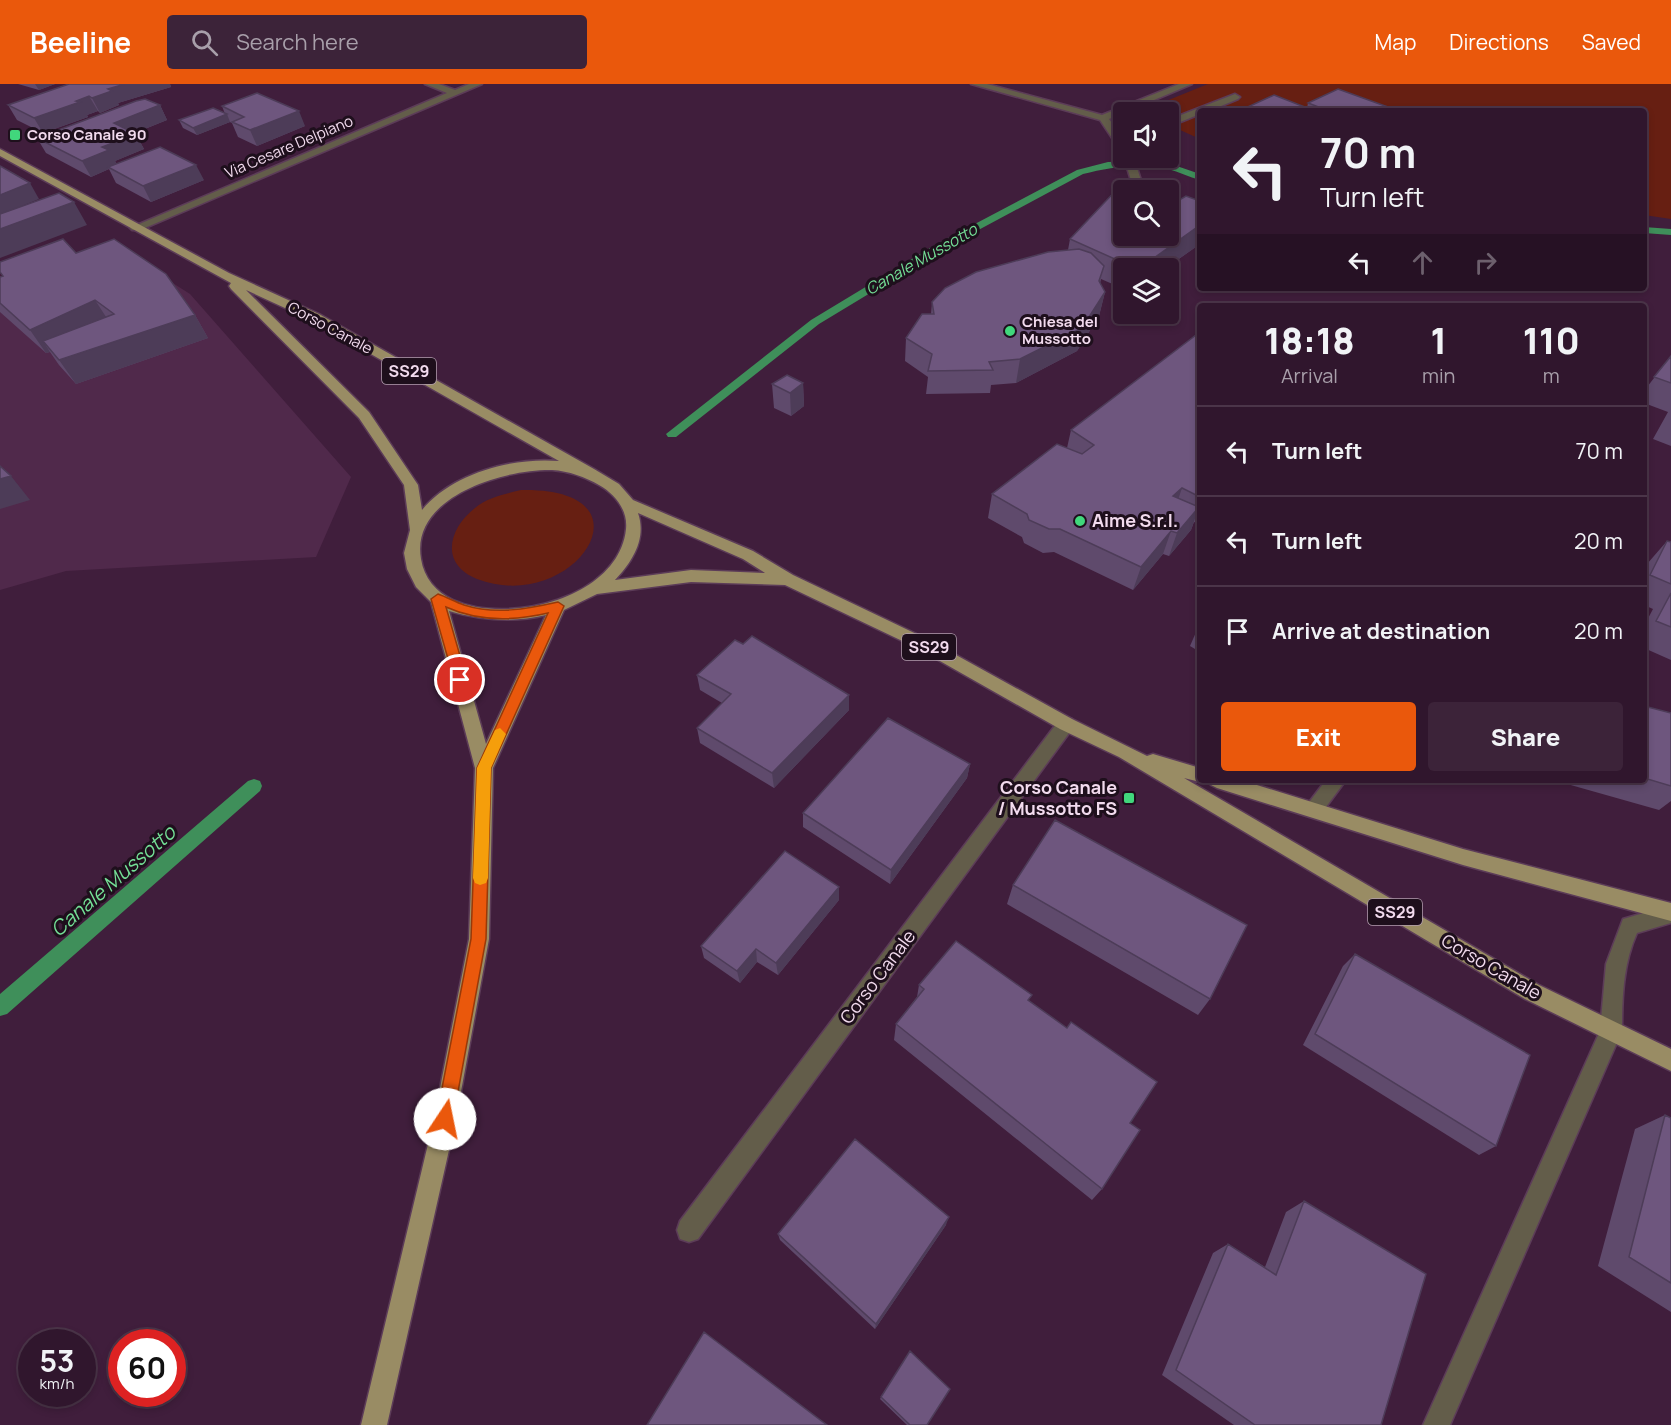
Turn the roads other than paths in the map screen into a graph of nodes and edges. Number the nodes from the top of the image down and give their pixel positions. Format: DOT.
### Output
graph roads {
  1 [pos="430,84"];
  2 [pos="477,84"];
  3 [pos="976,84"];
  4 [pos="1187,84"];
  5 [pos="454,93"];
  6 [pos="1235,96"];
  7 [pos="1207,108"];
  8 [pos="1197,112"];
  9 [pos="1103,118"];
  10 [pos="1113,120"];
  11 [pos="1179,120"];
  12 [pos="1113,132"];
  13 [pos="0,152"];
  14 [pos="136,228"];
  15 [pos="225,276"];
  16 [pos="589,472"];
  17 [pos="630,504"];
  18 [pos="417,529"];
  19 [pos="787,579"];
  20 [pos="596,588"];
  21 [pos="438,599"];
  22 [pos="558,606"];
  23 [pos="1066,724"];
  24 [pos="1125,753"];
  25 [pos="484,768"];
  26 [pos="1197,774"];
  27 [pos="1226,783"];
  28 [pos="1335,783"];
  29 [pos="1313,809"];
  30 [pos="1671,913"];
  31 [pos="1611,1031"];
  32 [pos="1671,1060"];
  33 [pos="689,1230"];
  34 [pos="374,1425"];
  35 [pos="1436,1425"];
  1 -- 5 [label="street"];
  2 -- 5 [label="street, Via Cesare Delpiano"];
  3 -- 9 [label="street"];
  4 -- 9 [label="street"];
  5 -- 14 [label="street, Via Cesare Delpiano"];
  6 -- 7 [label="street"];
  8 -- 11 [label="street"];
  9 -- 10 [label="street"];
  9 -- 12 [label="street"];
  13 -- 14 [label="main road, Corso Canale / SS29"];
  14 -- 15 [label="main road, Corso Canale / SS29"];
  15 -- 16 [label="main road, Corso Canale / SS29"];
  15 -- 18 [label="main road, Corso Canale / SS29"];
  16 -- 17 [label="main road"];
  16 -- 18 [label="main road"];
  17 -- 19 [label="main road, Corso Canale / SS29"];
  17 -- 20 [label="main road"];
  18 -- 21 [label="main road"];
  19 -- 20 [label="main road, Corso Canale / SS29"];
  19 -- 23 [label="main road, Corso Canale / SS29"];
  20 -- 22 [label="main road"];
  21 -- 22 [label="main road"];
  21 -- 25 [label="main road"];
  22 -- 25 [label="main road"];
  23 -- 24 [label="main road, Corso Canale / SS29"];
  23 -- 33 [label="street, Corso Canale"];
  24 -- 26 [label="main road, Corso Canale / SS29"];
  24 -- 31 [label="main road, Corso Canale / SS29"];
  25 -- 34 [label="main road"];
  27 -- 29 [label="main road"];
  28 -- 29 [label="street"];
  29 -- 30 [label="main road"];
  30 -- 31 [label="street"];
  31 -- 32 [label="main road, Corso Canale / SS29"];
  31 -- 35 [label="street"];
}
